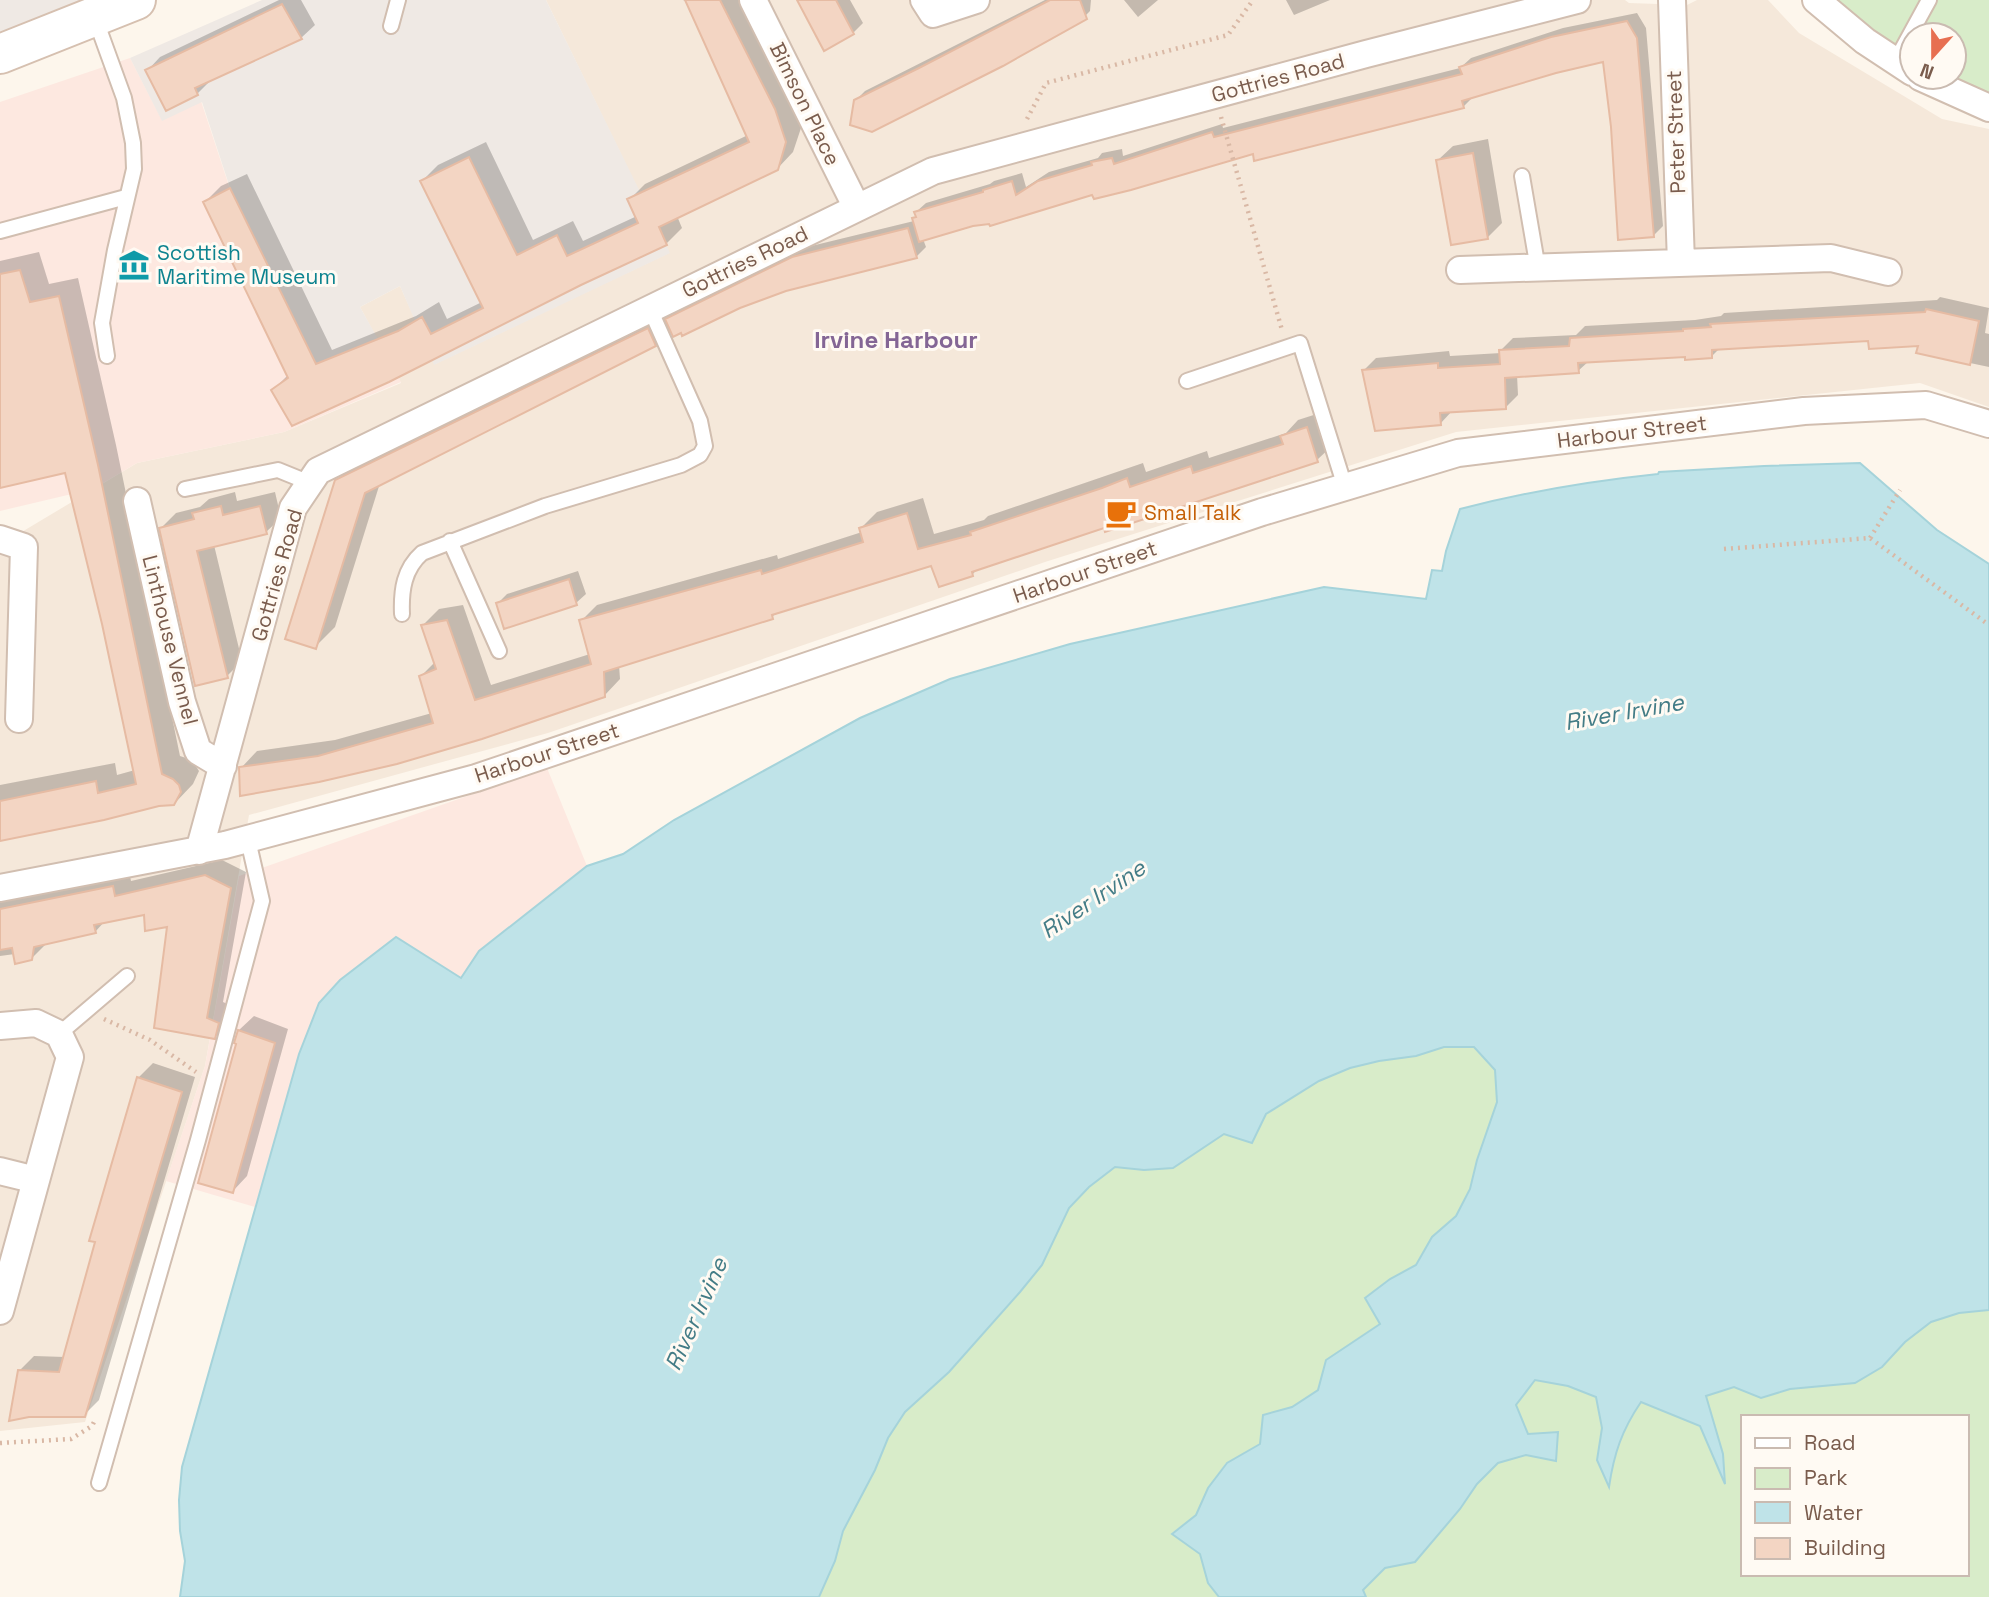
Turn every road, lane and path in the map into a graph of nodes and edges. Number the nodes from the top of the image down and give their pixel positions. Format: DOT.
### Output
graph roads {
  1 [pos="136,0"];
  2 [pos="398,0"];
  3 [pos="753,0"];
  4 [pos="925,0"];
  5 [pos="976,0"];
  6 [pos="1254,0"];
  7 [pos="1577,0"];
  8 [pos="1671,0"];
  9 [pos="1816,0"];
  10 [pos="1929,0"];
  11 [pos="95,16"];
  12 [pos="1921,21"];
  13 [pos="391,26"];
  14 [pos="0,54"];
  15 [pos="1898,63"];
  16 [pos="1949,91"];
  17 [pos="1215,95"];
  18 [pos="1989,108"];
  19 [pos="1010,150"];
  20 [pos="1522,176"];
  21 [pos="126,197"];
  22 [pos="857,208"];
  23 [pos="0,231"];
  24 [pos="1681,263"];
  25 [pos="1538,269"];
  26 [pos="1460,270"];
  27 [pos="1888,272"];
  28 [pos="650,309"];
  29 [pos="1287,348"];
  30 [pos="107,356"];
  31 [pos="1187,381"];
  32 [pos="1989,424"];
  33 [pos="310,483"];
  34 [pos="1345,487"];
  35 [pos="185,489"];
  36 [pos="1900,490"];
  37 [pos="137,500"];
  38 [pos="1870,538"];
  39 [pos="0,539"];
  40 [pos="450,541"];
  41 [pos="1724,549"];
  42 [pos="402,614"];
  43 [pos="1989,625"];
  44 [pos="499,651"];
  45 [pos="19,719"];
  46 [pos="223,766"];
  47 [pos="248,839"];
  48 [pos="200,851"];
  49 [pos="0,888"];
  50 [pos="127,976"];
  51 [pos="86,1013"];
  52 [pos="0,1026"];
  53 [pos="59,1034"];
  54 [pos="198,1074"];
  55 [pos="0,1171"];
  56 [pos="36,1180"];
  57 [pos="0,1311"];
  58 [pos="96,1413"];
  59 [pos="0,1443"];
  60 [pos="99,1483"];
  1 -- 11 [label="street"];
  2 -- 13 [label="lane"];
  3 -- 22 [label="street, Bimson Place"];
  4 -- 5 [label="street"];
  6 -- 19 [label="path"];
  7 -- 17 [label="street, Gottries Road"];
  8 -- 24 [label="street, Peter Street"];
  9 -- 15 [label="street"];
  10 -- 12 [label="lane"];
  11 -- 14 [label="street"];
  11 -- 21 [label="lane"];
  16 -- 18 [label="street"];
  17 -- 19 [label="street, Gottries Road"];
  17 -- 29 [label="path"];
  19 -- 22 [label="street, Gottries Road"];
  20 -- 25 [label="lane"];
  21 -- 23 [label="lane"];
  21 -- 30 [label="lane"];
  22 -- 28 [label="street, Gottries Road"];
  24 -- 25 [label="street"];
  24 -- 27 [label="street"];
  25 -- 26 [label="street"];
  28 -- 33 [label="street, Gottries Road"];
  28 -- 40 [label="lane"];
  29 -- 31 [label="lane"];
  29 -- 34 [label="lane"];
  32 -- 34 [label="street, Harbour Street"];
  33 -- 35 [label="lane"];
  33 -- 46 [label="street, Gottries Road"];
  34 -- 47 [label="street, Harbour Street"];
  36 -- 38 [label="path"];
  37 -- 46 [label="street, Linthouse Vennel"];
  38 -- 41 [label="path"];
  38 -- 43 [label="path"];
  39 -- 45 [label="street"];
  40 -- 42 [label="lane"];
  40 -- 44 [label="lane"];
  46 -- 48 [label="street, Gottries Road"];
  47 -- 48 [label="street, Harbour Street"];
  47 -- 60 [label="lane"];
  48 -- 49 [label="street, Harbour Street"];
  50 -- 51 [label="lane"];
  51 -- 53 [label="lane"];
  51 -- 54 [label="path"];
  52 -- 53 [label="street"];
  53 -- 56 [label="street"];
  55 -- 56 [label="street"];
  56 -- 57 [label="street"];
  58 -- 59 [label="path"];
}
